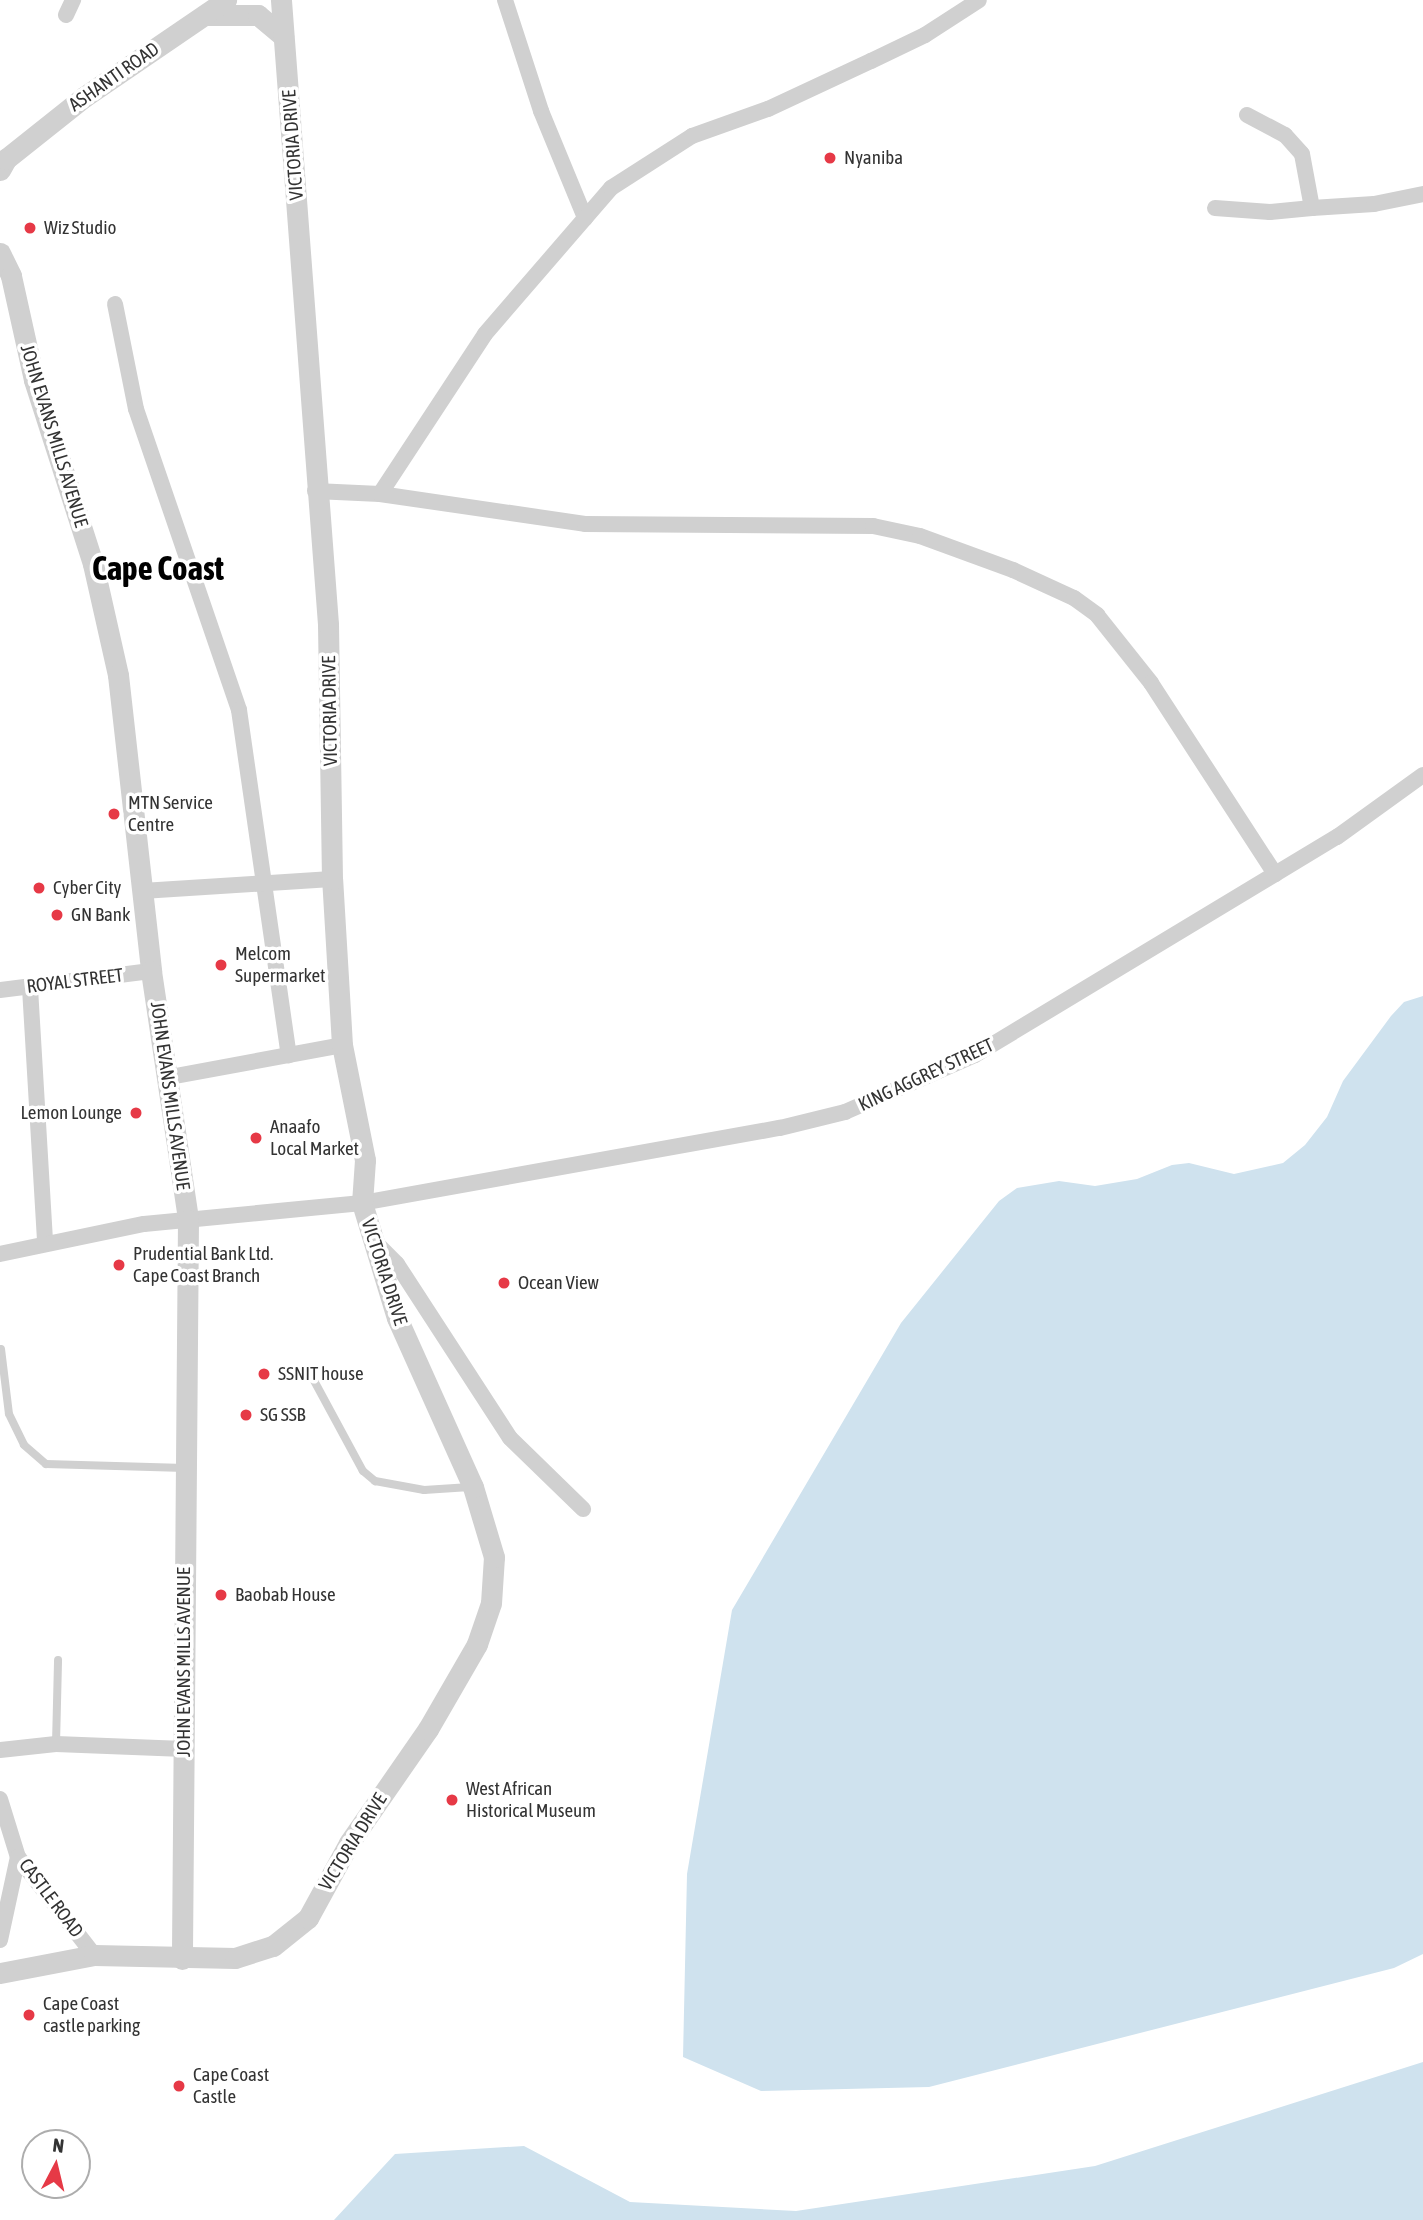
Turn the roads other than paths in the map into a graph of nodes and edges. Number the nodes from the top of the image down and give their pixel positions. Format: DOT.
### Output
graph roads {
  1 [pos="226,0"];
  2 [pos="281,0"];
  3 [pos="505,0"];
  4 [pos="979,0"];
  5 [pos="207,15"];
  6 [pos="283,36"];
  7 [pos="1247,115"];
  8 [pos="2,163"];
  9 [pos="1423,194"];
  10 [pos="1215,208"];
  11 [pos="1312,208"];
  12 [pos="585,218"];
  13 [pos="0,253"];
  14 [pos="115,304"];
  15 [pos="315,491"];
  16 [pos="380,494"];
  17 [pos="1423,775"];
  18 [pos="1275,874"];
  19 [pos="332,879"];
  20 [pos="264,884"];
  21 [pos="142,891"];
  22 [pos="151,971"];
  23 [pos="30,988"];
  24 [pos="0,990"];
  25 [pos="342,1045"];
  26 [pos="289,1055"];
  27 [pos="170,1077"];
  28 [pos="362,1203"];
  29 [pos="188,1220"];
  30 [pos="373,1240"];
  31 [pos="45,1243"];
  32 [pos="0,1254"];
  33 [pos="1,1349"];
  34 [pos="311,1375"];
  35 [pos="185,1468"];
  36 [pos="473,1487"];
  37 [pos="583,1509"];
  38 [pos="58,1660"];
  39 [pos="56,1744"];
  40 [pos="184,1749"];
  41 [pos="0,1750"];
  42 [pos="0,1799"];
  43 [pos="3,1821"];
  44 [pos="18,1857"];
  45 [pos="0,1940"];
  46 [pos="94,1955"];
  47 [pos="182,1959"];
  48 [pos="0,1973"];
  1 -- 5 [label="street, ASHANTI ROAD"];
  2 -- 6 [label="street, VICTORIA DRIVE"];
  3 -- 12 [label="street"];
  4 -- 12 [label="street"];
  5 -- 6 [label="street"];
  5 -- 8 [label="street, ASHANTI ROAD"];
  6 -- 15 [label="street, VICTORIA DRIVE"];
  7 -- 11 [label="street"];
  9 -- 11 [label="street"];
  10 -- 11 [label="street"];
  12 -- 16 [label="street"];
  13 -- 21 [label="street, JOHN EVANS MILLS AVENUE"];
  14 -- 20 [label="street"];
  15 -- 16 [label="street"];
  15 -- 19 [label="street, VICTORIA DRIVE"];
  16 -- 18 [label="street"];
  17 -- 18 [label="street, KING AGGREY STREET"];
  18 -- 28 [label="street, KING AGGREY STREET"];
  19 -- 20 [label="street"];
  19 -- 25 [label="street, VICTORIA DRIVE"];
  20 -- 21 [label="street"];
  20 -- 26 [label="street"];
  21 -- 22 [label="street, JOHN EVANS MILLS AVENUE"];
  22 -- 23 [label="street, ROYAL STREET"];
  22 -- 27 [label="street, JOHN EVANS MILLS AVENUE"];
  23 -- 24 [label="street, ROYAL STREET"];
  23 -- 31 [label="street"];
  25 -- 26 [label="street"];
  25 -- 28 [label="street, VICTORIA DRIVE"];
  26 -- 27 [label="street"];
  27 -- 29 [label="street, JOHN EVANS MILLS AVENUE"];
  28 -- 29 [label="street, KING AGGREY STREET"];
  28 -- 30 [label="street, VICTORIA DRIVE"];
  29 -- 31 [label="street, KING AGGREY STREET"];
  29 -- 35 [label="street, JOHN EVANS MILLS AVENUE"];
  30 -- 36 [label="street, VICTORIA DRIVE"];
  30 -- 37 [label="street"];
  31 -- 32 [label="street, KING AGGREY STREET"];
  33 -- 35 [label="lane"];
  34 -- 36 [label="lane"];
  35 -- 40 [label="street, JOHN EVANS MILLS AVENUE"];
  36 -- 47 [label="street, VICTORIA DRIVE"];
  38 -- 39 [label="lane"];
  39 -- 40 [label="street"];
  39 -- 41 [label="street"];
  40 -- 47 [label="street, JOHN EVANS MILLS AVENUE"];
  42 -- 43 [label="street, CASTLE ROAD"];
  43 -- 44 [label="street, CASTLE ROAD"];
  44 -- 45 [label="street"];
  44 -- 46 [label="street, CASTLE ROAD"];
  46 -- 47 [label="street, VICTORIA DRIVE"];
  46 -- 48 [label="street, VICTORIA DRIVE"];
}
